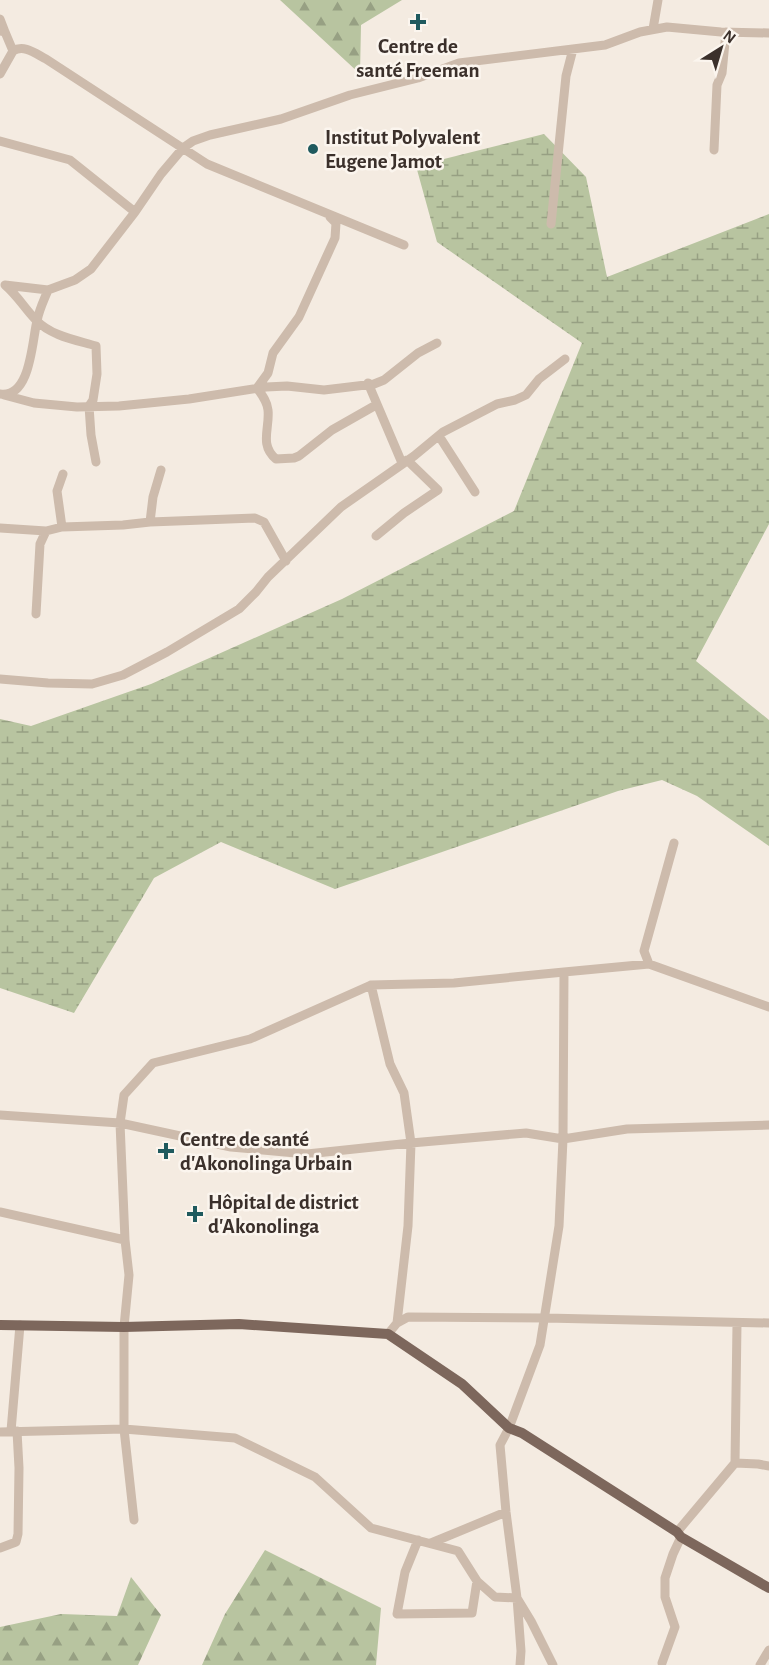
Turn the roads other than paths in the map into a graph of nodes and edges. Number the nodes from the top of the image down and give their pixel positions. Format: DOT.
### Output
graph roads {
  1 [pos="658,0"];
  2 [pos="0,19"];
  3 [pos="653,29"];
  4 [pos="3,32"];
  5 [pos="726,32"];
  6 [pos="769,33"];
  7 [pos="573,49"];
  8 [pos="13,51"];
  9 [pos="0,74"];
  10 [pos="0,141"];
  11 [pos="183,148"];
  12 [pos="714,150"];
  13 [pos="135,212"];
  14 [pos="325,213"];
  15 [pos="551,224"];
  16 [pos="404,245"];
  17 [pos="3,285"];
  18 [pos="48,290"];
  19 [pos="37,321"];
  20 [pos="437,343"];
  21 [pos="565,359"];
  22 [pos="368,383"];
  23 [pos="257,388"];
  24 [pos="2,395"];
  25 [pos="376,405"];
  26 [pos="89,406"];
  27 [pos="439,436"];
  28 [pos="96,462"];
  29 [pos="405,462"];
  30 [pos="161,470"];
  31 [pos="63,474"];
  32 [pos="475,492"];
  33 [pos="150,522"];
  34 [pos="62,527"];
  35 [pos="0,528"];
  36 [pos="46,531"];
  37 [pos="376,536"];
  38 [pos="286,561"];
  39 [pos="36,614"];
  40 [pos="0,679"];
  41 [pos="674,843"];
  42 [pos="649,964"];
  43 [pos="564,972"];
  44 [pos="371,985"];
  45 [pos="769,1007"];
  46 [pos="0,1115"];
  47 [pos="120,1124"];
  48 [pos="769,1125"];
  49 [pos="563,1139"];
  50 [pos="411,1143"];
  51 [pos="0,1212"];
  52 [pos="126,1240"];
  53 [pos="546,1318"];
  54 [pos="396,1323"];
  55 [pos="769,1323"];
  56 [pos="737,1324"];
  57 [pos="0,1325"];
  58 [pos="20,1325"];
  59 [pos="124,1327"];
  60 [pos="388,1334"];
  61 [pos="509,1428"];
  62 [pos="124,1429"];
  63 [pos="14,1431"];
  64 [pos="0,1432"];
  65 [pos="735,1463"];
  66 [pos="769,1466"];
  67 [pos="506,1512"];
  68 [pos="134,1520"];
  69 [pos="679,1535"];
  70 [pos="418,1540"];
  71 [pos="431,1543"];
  72 [pos="0,1548"];
  73 [pos="477,1581"];
  74 [pos="769,1588"];
  75 [pos="517,1599"];
  76 [pos="769,1650"];
  77 [pos="662,1663"];
  78 [pos="519,1665"];
  79 [pos="553,1665"];
  80 [pos="760,1665"];
  1 -- 3 [label="street"];
  2 -- 4 [label="street"];
  3 -- 5 [label="street"];
  3 -- 7 [label="street"];
  4 -- 8 [label="street"];
  5 -- 6 [label="street"];
  5 -- 12 [label="street"];
  7 -- 11 [label="street"];
  7 -- 15 [label="street"];
  8 -- 9 [label="street"];
  8 -- 11 [label="street"];
  10 -- 13 [label="street"];
  11 -- 13 [label="street"];
  11 -- 14 [label="street"];
  13 -- 18 [label="street"];
  14 -- 16 [label="street"];
  14 -- 23 [label="street"];
  17 -- 18 [label="street"];
  17 -- 19 [label="street"];
  18 -- 19 [label="street"];
  19 -- 24 [label="street"];
  19 -- 26 [label="street"];
  20 -- 22 [label="street"];
  21 -- 27 [label="street"];
  22 -- 23 [label="street"];
  22 -- 25 [label="street"];
  23 -- 25 [label="street"];
  23 -- 26 [label="street"];
  24 -- 26 [label="street"];
  25 -- 29 [label="street"];
  26 -- 28 [label="street"];
  27 -- 29 [label="street"];
  27 -- 32 [label="street"];
  29 -- 37 [label="street"];
  29 -- 38 [label="street"];
  30 -- 33 [label="street"];
  31 -- 34 [label="street"];
  33 -- 34 [label="street"];
  33 -- 38 [label="street"];
  34 -- 36 [label="street"];
  35 -- 36 [label="street"];
  36 -- 39 [label="street"];
  38 -- 40 [label="street"];
  41 -- 42 [label="street"];
  42 -- 43 [label="street"];
  42 -- 45 [label="street"];
  43 -- 44 [label="street"];
  43 -- 49 [label="street"];
  44 -- 47 [label="street"];
  44 -- 50 [label="street"];
  46 -- 47 [label="street"];
  47 -- 50 [label="street"];
  47 -- 52 [label="street"];
  48 -- 49 [label="street"];
  49 -- 50 [label="street"];
  49 -- 53 [label="street"];
  50 -- 54 [label="street"];
  51 -- 52 [label="street"];
  52 -- 59 [label="street"];
  53 -- 54 [label="street"];
  53 -- 56 [label="street"];
  53 -- 61 [label="street"];
  54 -- 60 [label="street"];
  55 -- 56 [label="street"];
  56 -- 65 [label="street"];
  57 -- 58 [label="main road"];
  58 -- 59 [label="main road"];
  58 -- 63 [label="street"];
  59 -- 60 [label="main road"];
  59 -- 62 [label="street"];
  60 -- 61 [label="main road"];
  61 -- 67 [label="street"];
  61 -- 69 [label="main road"];
  62 -- 63 [label="street"];
  62 -- 68 [label="street"];
  62 -- 70 [label="street"];
  63 -- 64 [label="street"];
  63 -- 72 [label="street"];
  65 -- 66 [label="street"];
  65 -- 69 [label="street"];
  67 -- 71 [label="street"];
  67 -- 75 [label="street"];
  69 -- 74 [label="main road"];
  69 -- 77 [label="street"];
  70 -- 71 [label="street"];
  70 -- 73 [label="street"];
  71 -- 73 [label="street"];
  73 -- 75 [label="street"];
  75 -- 78 [label="street"];
  75 -- 79 [label="street"];
  76 -- 80 [label="street"];
}
